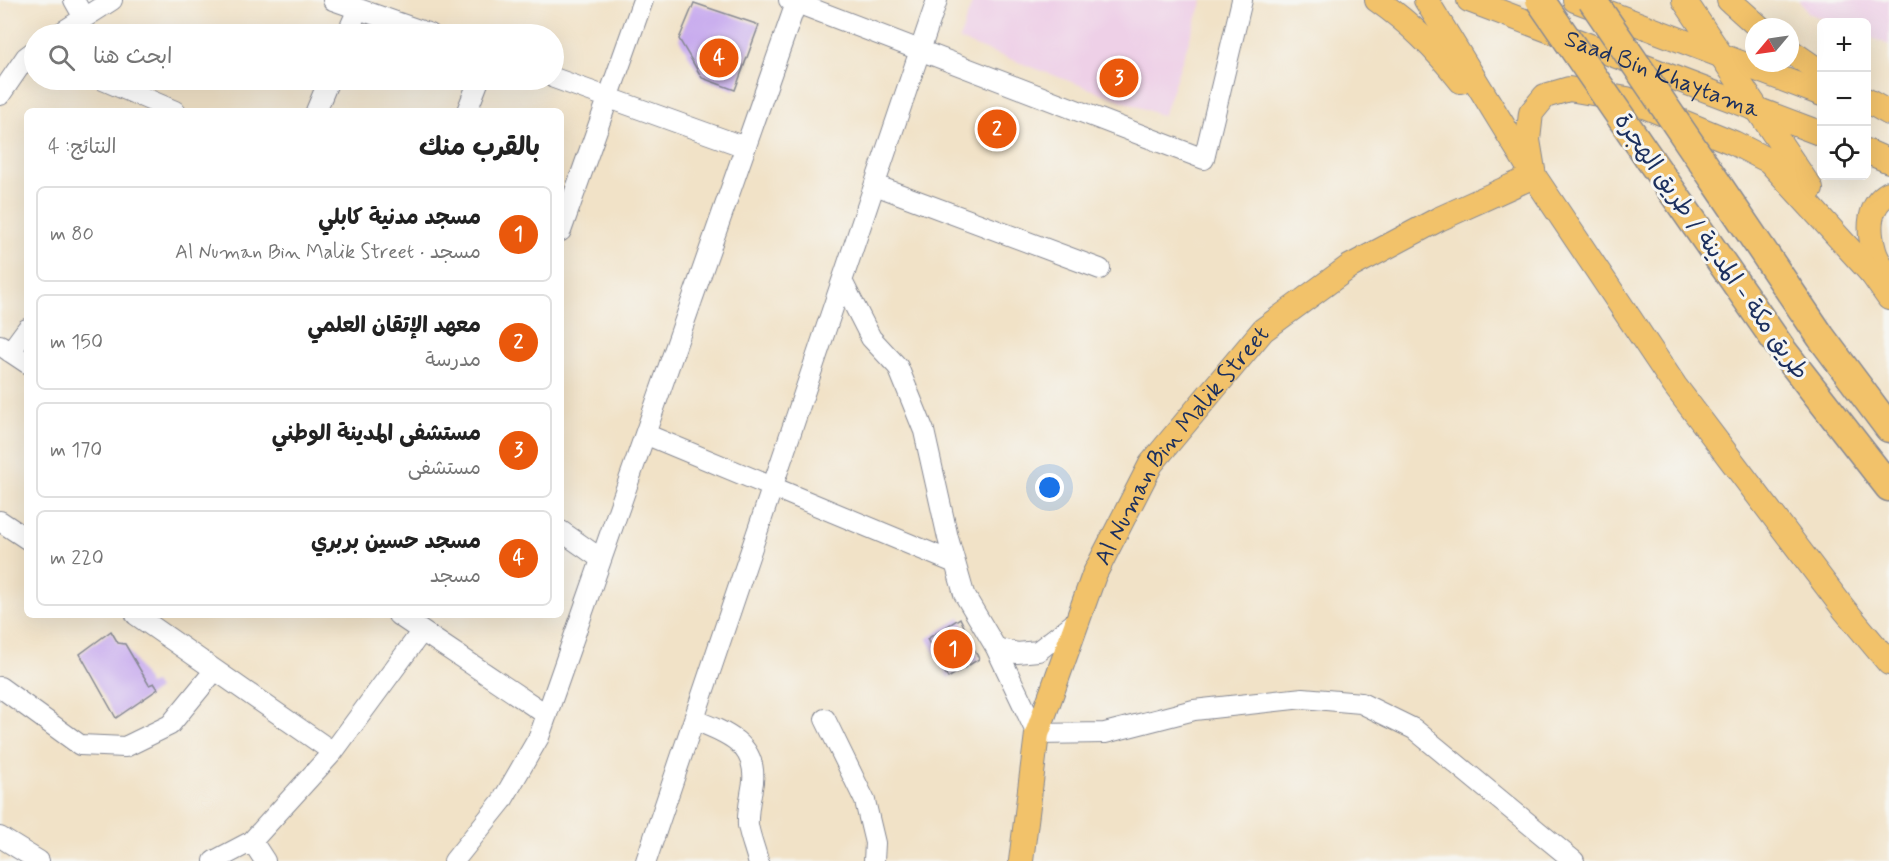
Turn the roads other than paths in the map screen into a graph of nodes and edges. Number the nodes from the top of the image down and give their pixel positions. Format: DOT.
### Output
graph roads {
  1 [pos="74,0"];
  2 [pos="112,0"];
  3 [pos="333,0"];
  4 [pos="643,0"];
  5 [pos="937,0"];
  6 [pos="1242,0"];
  7 [pos="1377,0"];
  8 [pos="1426,0"];
  9 [pos="1469,0"];
  10 [pos="1540,0"];
  11 [pos="1575,0"];
  12 [pos="1592,0"];
  13 [pos="1684,0"];
  14 [pos="1729,0"];
  15 [pos="792,1"];
  16 [pos="358,9"];
  17 [pos="84,18"];
  18 [pos="1749,18"];
  19 [pos="75,24"];
  20 [pos="351,24"];
  21 [pos="401,24"];
  22 [pos="920,50"];
  23 [pos="1721,56"];
  24 [pos="1799,57"];
  25 [pos="24,60"];
  26 [pos="1820,72"];
  27 [pos="564,82"];
  28 [pos="126,90"];
  29 [pos="324,90"];
  30 [pos="475,90"];
  31 [pos="1817,92"];
  32 [pos="0,95"];
  33 [pos="608,98"];
  34 [pos="1871,103"];
  35 [pos="168,108"];
  36 [pos="317,108"];
  37 [pos="468,108"];
  38 [pos="1757,110"];
  39 [pos="1871,113"];
  40 [pos="1889,113"];
  41 [pos="1889,120"];
  42 [pos="1817,132"];
  43 [pos="745,147"];
  44 [pos="1871,153"];
  45 [pos="1889,161"];
  46 [pos="1529,168"];
  47 [pos="875,185"];
  48 [pos="1889,194"];
  49 [pos="564,223"];
  50 [pos="1100,269"];
  51 [pos="1880,276"];
  52 [pos="842,280"];
  53 [pos="1889,298"];
  54 [pos="24,332"];
  55 [pos="5,348"];
  56 [pos="24,361"];
  57 [pos="1889,428"];
  58 [pos="645,434"];
  59 [pos="772,487"];
  60 [pos="1889,487"];
  61 [pos="0,520"];
  62 [pos="564,533"];
  63 [pos="24,537"];
  64 [pos="601,559"];
  65 [pos="955,563"];
  66 [pos="140,618"];
  67 [pos="402,618"];
  68 [pos="1078,620"];
  69 [pos="422,631"];
  70 [pos="996,648"];
  71 [pos="1889,663"];
  72 [pos="215,670"];
  73 [pos="0,687"];
  74 [pos="547,715"];
  75 [pos="825,719"];
  76 [pos="694,720"];
  77 [pos="1037,734"];
  78 [pos="333,752"];
  79 [pos="0,837"];
  80 [pos="252,841"];
  81 [pos="875,852"];
  82 [pos="14,854"];
  83 [pos="39,861"];
  84 [pos="214,861"];
  85 [pos="264,861"];
  86 [pos="454,861"];
  87 [pos="646,861"];
  88 [pos="758,861"];
  89 [pos="889,861"];
  90 [pos="1021,861"];
  91 [pos="1574,861"];
  1 -- 17 [label="street"];
  2 -- 17 [label="street"];
  3 -- 16 [label="street"];
  4 -- 33 [label="street"];
  5 -- 22 [label="street"];
  6 -- 22 [label="street"];
  7 -- 46 [label="main road"];
  8 -- 46 [label="main road"];
  9 -- 38 [label="main road, Saad Bin Khaytama"];
  10 -- 60 [label="highway, طريق مكة - المدينة / طريق الهجرة, bridge"];
  11 -- 23 [label="main road, Saad Bin Khaytama"];
  12 -- 57 [label="highway, طريق مكة - المدينة / طريق الهجرة, bridge"];
  13 -- 23 [label="main road"];
  14 -- 18 [label="main road"];
  15 -- 22 [label="street"];
  15 -- 43 [label="street"];
  16 -- 20 [label="street"];
  16 -- 21 [label="street"];
  17 -- 19 [label="street"];
  22 -- 47 [label="street"];
  23 -- 31 [label="main road, Saad Bin Khaytama"];
  23 -- 38 [label="main road"];
  24 -- 26 [label="main road"];
  25 -- 32 [label="street"];
  27 -- 33 [label="street"];
  28 -- 35 [label="street"];
  29 -- 36 [label="street"];
  30 -- 37 [label="street"];
  33 -- 43 [label="street"];
  33 -- 49 [label="street"];
  34 -- 40 [label="main road"];
  38 -- 42 [label="main road, Saad Bin Khaytama"];
  38 -- 51 [label="main road"];
  39 -- 41 [label="main road"];
  43 -- 58 [label="street"];
  44 -- 45 [label="main road"];
  46 -- 51 [label="main road"];
  46 -- 68 [label="main road, Al Numan Bin Malik Street"];
  46 -- 71 [label="main road"];
  47 -- 50 [label="street"];
  47 -- 52 [label="street"];
  48 -- 51 [label="main road"];
  51 -- 53 [label="main road"];
  52 -- 59 [label="street"];
  52 -- 65 [label="street"];
  54 -- 55 [label="street"];
  55 -- 56 [label="street"];
  58 -- 59 [label="street"];
  58 -- 64 [label="street"];
  59 -- 65 [label="street"];
  59 -- 76 [label="street"];
  61 -- 63 [label="street"];
  62 -- 64 [label="street"];
  64 -- 74 [label="street"];
  65 -- 70 [label="street"];
  66 -- 72 [label="street"];
  67 -- 69 [label="street"];
  68 -- 70 [label="street"];
  68 -- 77 [label="main road, Al Numan Bin Malik Street"];
  69 -- 74 [label="street"];
  69 -- 78 [label="street"];
  70 -- 77 [label="street"];
  72 -- 73 [label="street"];
  72 -- 78 [label="street"];
  74 -- 86 [label="street"];
  75 -- 81 [label="street"];
  76 -- 87 [label="street"];
  76 -- 88 [label="street"];
  77 -- 90 [label="main road, Al Numan Bin Malik Street"];
  77 -- 91 [label="street"];
  78 -- 80 [label="street"];
  79 -- 82 [label="street"];
  80 -- 84 [label="street"];
  80 -- 85 [label="street"];
  81 -- 89 [label="street"];
  82 -- 83 [label="street"];
}
